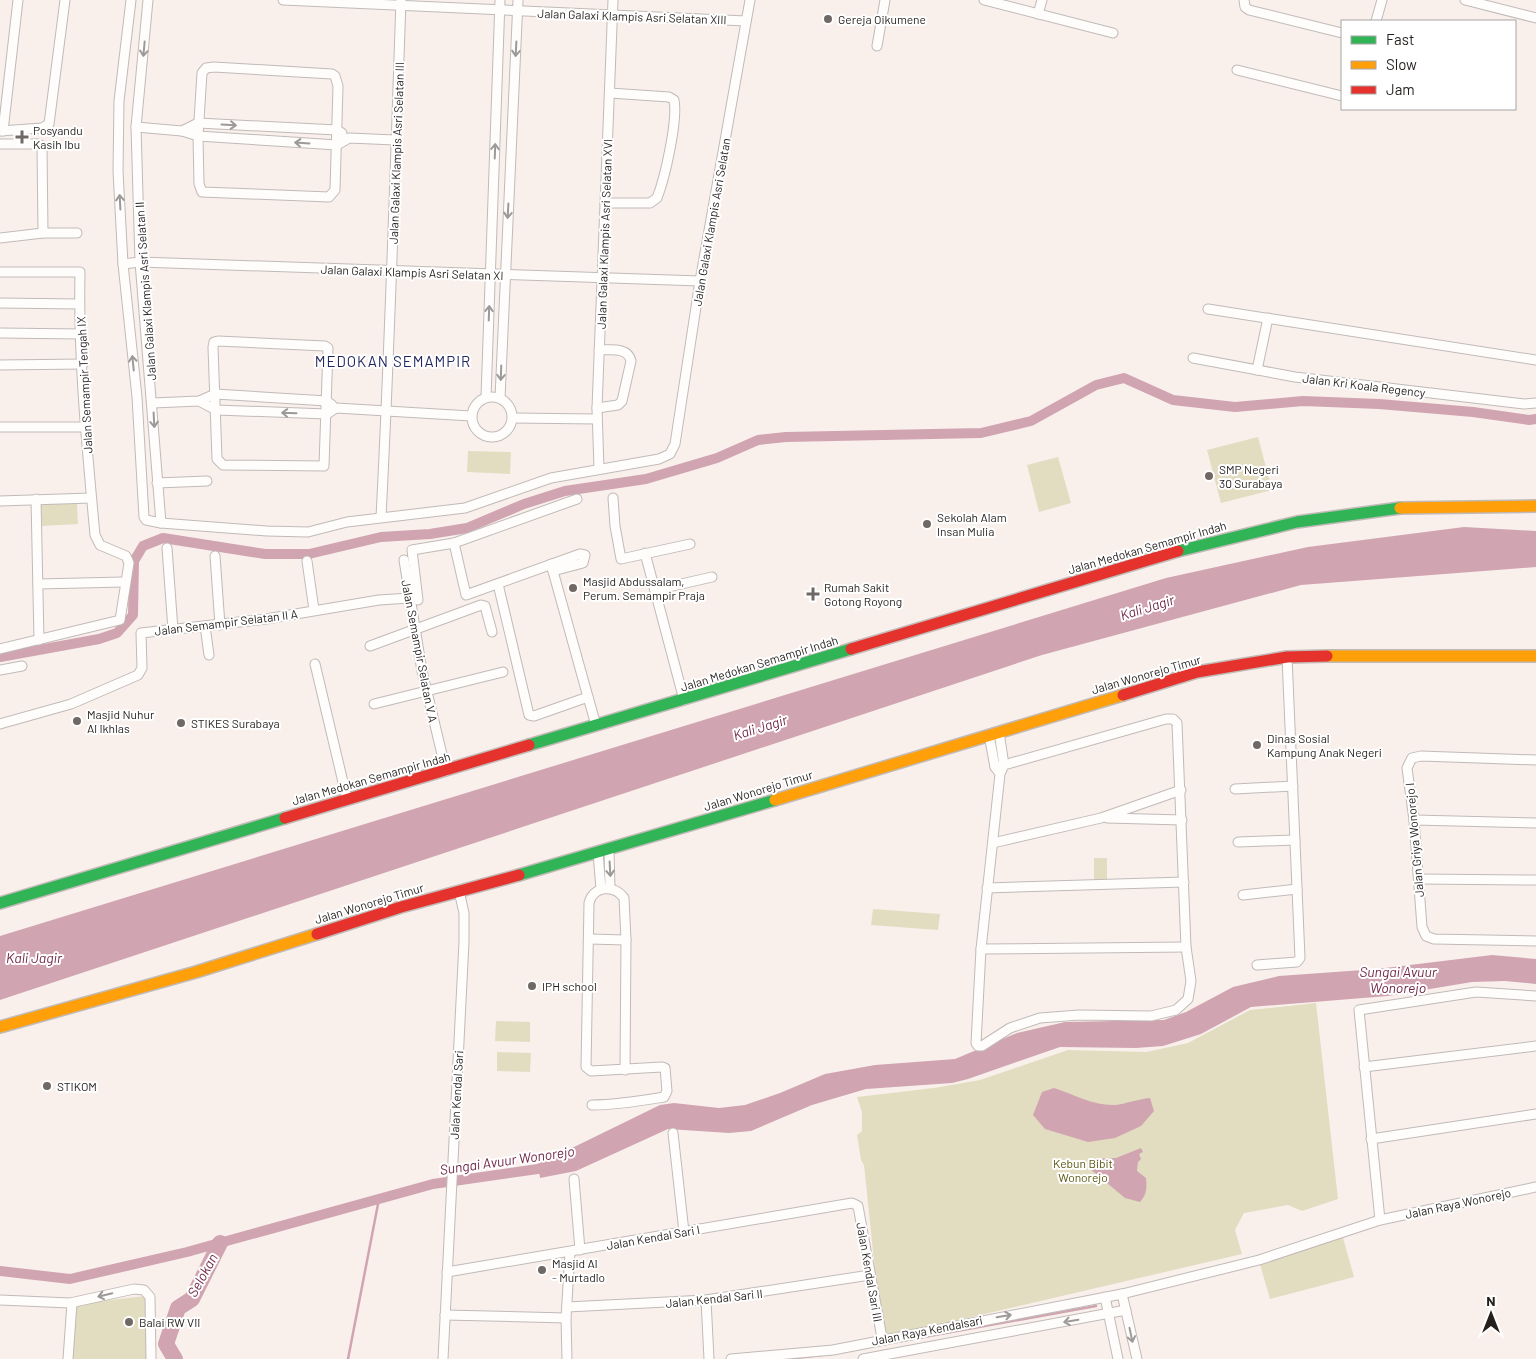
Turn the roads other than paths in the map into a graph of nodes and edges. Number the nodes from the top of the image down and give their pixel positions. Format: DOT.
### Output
graph roads {
  1 [pos="18,0"];
  2 [pos="64,0"];
  3 [pos="131,0"];
  4 [pos="148,0"];
  5 [pos="283,0"];
  6 [pos="500,0"];
  7 [pos="518,0"];
  8 [pos="613,0"];
  9 [pos="750,0"];
  10 [pos="885,0"];
  11 [pos="984,0"];
  12 [pos="1042,0"];
  13 [pos="1244,0"];
  14 [pos="1382,0"];
  15 [pos="1465,0"];
  16 [pos="401,3"];
  17 [pos="1024,5"];
  18 [pos="499,10"];
  19 [pos="518,11"];
  20 [pos="1038,14"];
  21 [pos="613,16"];
  22 [pos="1536,18"];
  23 [pos="1376,20"];
  24 [pos="746,21"];
  25 [pos="1113,33"];
  26 [pos="1341,33"];
  27 [pos="877,46"];
  28 [pos="1237,70"];
  29 [pos="610,93"];
  30 [pos="1341,96"];
  31 [pos="198,123"];
  32 [pos="136,127"];
  33 [pos="337,130"];
  34 [pos="1,131"];
  35 [pos="182,131"];
  36 [pos="198,136"];
  37 [pos="348,138"];
  38 [pos="395,140"];
  39 [pos="0,144"];
  40 [pos="337,145"];
  41 [pos="605,203"];
  42 [pos="43,233"];
  43 [pos="77,233"];
  44 [pos="0,238"];
  45 [pos="140,262"];
  46 [pos="124,264"];
  47 [pos="393,271"];
  48 [pos="0,272"];
  49 [pos="490,274"];
  50 [pos="505,276"];
  51 [pos="602,279"];
  52 [pos="700,281"];
  53 [pos="0,303"];
  54 [pos="79,304"];
  55 [pos="1208,309"];
  56 [pos="1268,318"];
  57 [pos="0,333"];
  58 [pos="81,334"];
  59 [pos="599,350"];
  60 [pos="1194,358"];
  61 [pos="1536,360"];
  62 [pos="82,364"];
  63 [pos="0,365"];
  64 [pos="1257,370"];
  65 [pos="215,394"];
  66 [pos="486,397"];
  67 [pos="500,398"];
  68 [pos="199,401"];
  69 [pos="327,401"];
  70 [pos="153,403"];
  71 [pos="1536,403"];
  72 [pos="336,408"];
  73 [pos="597,408"];
  74 [pos="216,410"];
  75 [pos="386,410"];
  76 [pos="326,414"];
  77 [pos="471,416"];
  78 [pos="513,418"];
  79 [pos="597,419"];
  80 [pos="0,427"];
  81 [pos="86,427"];
  82 [pos="599,468"];
  83 [pos="207,481"];
  84 [pos="157,483"];
  85 [pos="91,498"];
  86 [pos="613,498"];
  87 [pos="577,499"];
  88 [pos="36,500"];
  89 [pos="0,501"];
  90 [pos="1536,506"];
  91 [pos="381,517"];
  92 [pos="161,522"];
  93 [pos="454,543"];
  94 [pos="690,544"];
  95 [pos="167,548"];
  96 [pos="646,554"];
  97 [pos="215,556"];
  98 [pos="585,556"];
  99 [pos="404,560"];
  100 [pos="307,561"];
  101 [pos="552,567"];
  102 [pos="712,577"];
  103 [pos="124,582"];
  104 [pos="38,584"];
  105 [pos="498,584"];
  106 [pos="655,590"];
  107 [pos="414,599"];
  108 [pos="314,610"];
  109 [pos="220,625"];
  110 [pos="205,626"];
  111 [pos="173,630"];
  112 [pos="414,631"];
  113 [pos="492,632"];
  114 [pos="39,640"];
  115 [pos="370,646"];
  116 [pos="0,649"];
  117 [pos="209,655"];
  118 [pos="1536,656"];
  119 [pos="1287,657"];
  120 [pos="315,664"];
  121 [pos="22,666"];
  122 [pos="0,670"];
  123 [pos="503,672"];
  124 [pos="426,691"];
  125 [pos="588,697"];
  126 [pos="684,700"];
  127 [pos="374,704"];
  128 [pos="0,724"];
  129 [pos="596,725"];
  130 [pos="994,734"];
  131 [pos="1536,760"];
  132 [pos="1000,768"];
  133 [pos="446,771"];
  134 [pos="1293,786"];
  135 [pos="1235,789"];
  136 [pos="1181,790"];
  137 [pos="348,799"];
  138 [pos="1101,818"];
  139 [pos="1182,820"];
  140 [pos="1414,820"];
  141 [pos="1536,824"];
  142 [pos="1296,840"];
  143 [pos="1238,842"];
  144 [pos="993,844"];
  145 [pos="603,851"];
  146 [pos="1419,879"];
  147 [pos="1536,880"];
  148 [pos="1184,882"];
  149 [pos="987,888"];
  150 [pos="606,889"];
  151 [pos="1297,889"];
  152 [pos="459,891"];
  153 [pos="1243,895"];
  154 [pos="0,904"];
  155 [pos="589,939"];
  156 [pos="626,940"];
  157 [pos="1536,941"];
  158 [pos="1186,947"];
  159 [pos="981,949"];
  160 [pos="1257,965"];
  161 [pos="1536,996"];
  162 [pos="0,1027"];
  163 [pos="1536,1046"];
  164 [pos="1364,1067"];
  165 [pos="624,1070"];
  166 [pos="592,1105"];
  167 [pos="1536,1114"];
  168 [pos="673,1133"];
  169 [pos="1371,1139"];
  170 [pos="574,1178"];
  171 [pos="1536,1187"];
  172 [pos="858,1206"];
  173 [pos="1380,1220"];
  174 [pos="684,1232"];
  175 [pos="575,1251"];
  176 [pos="447,1272"];
  177 [pos="870,1275"];
  178 [pos="1122,1294"];
  179 [pos="1105,1297"];
  180 [pos="0,1300"];
  181 [pos="706,1300"];
  182 [pos="72,1303"];
  183 [pos="566,1307"];
  184 [pos="1126,1310"];
  185 [pos="1109,1314"];
  186 [pos="445,1315"];
  187 [pos="566,1318"];
  188 [pos="882,1338"];
  189 [pos="865,1342"];
  190 [pos="906,1355"];
  191 [pos="68,1359"];
  192 [pos="151,1359"];
  193 [pos="443,1359"];
  194 [pos="567,1359"];
  195 [pos="709,1359"];
  196 [pos="731,1359"];
  197 [pos="866,1359"];
  198 [pos="1118,1359"];
  199 [pos="1137,1359"];
  1 -- 34 [label="street"];
  2 -- 34 [label="street"];
  46 -- 3 [label="street, Jalan Galaxi Klampis Asri Selatan II, one-way"];
  4 -- 32 [label="street, Jalan Galaxi Klampis Asri Selatan II, one-way"];
  5 -- 16 [label="street, Jalan Galaxi Klampis Asri Selatan XIII"];
  6 -- 18 [label="street"];
  7 -- 19 [label="street"];
  8 -- 21 [label="street, Jalan Galaxi Klampis Asri Selatan XVI"];
  9 -- 24 [label="street, Jalan Galaxi Klampis Asri Selatan"];
  10 -- 27 [label="street"];
  11 -- 17 [label="street"];
  12 -- 20 [label="street"];
  13 -- 26 [label="street"];
  14 -- 23 [label="street"];
  15 -- 22 [label="street"];
  16 -- 18 [label="street, Jalan Galaxi Klampis Asri Selatan XIII"];
  16 -- 38 [label="street, Jalan Galaxi Klampis Asri Selatan III"];
  17 -- 20 [label="street"];
  18 -- 19 [label="street, Jalan Galaxi Klampis Asri Selatan XIII"];
  49 -- 18 [label="street, one-way"];
  19 -- 21 [label="street, Jalan Galaxi Klampis Asri Selatan XIII"];
  19 -- 50 [label="street, one-way"];
  20 -- 25 [label="street"];
  21 -- 24 [label="street, Jalan Galaxi Klampis Asri Selatan XIII"];
  21 -- 29 [label="street, Jalan Galaxi Klampis Asri Selatan XVI"];
  24 -- 52 [label="street, Jalan Galaxi Klampis Asri Selatan"];
  28 -- 30 [label="street"];
  29 -- 41 [label="street, Jalan Galaxi Klampis Asri Selatan XVI"];
  29 -- 41 [label="street"];
  31 -- 33 [label="street, one-way"];
  31 -- 33 [label="street"];
  31 -- 35 [label="street"];
  31 -- 36 [label="street"];
  32 -- 35 [label="street"];
  32 -- 45 [label="street, Jalan Galaxi Klampis Asri Selatan II"];
  33 -- 37 [label="street"];
  33 -- 40 [label="street"];
  35 -- 36 [label="street"];
  40 -- 36 [label="street, one-way"];
  36 -- 40 [label="street"];
  37 -- 38 [label="street"];
  37 -- 40 [label="street"];
  38 -- 47 [label="street, Jalan Galaxi Klampis Asri Selatan III"];
  39 -- 42 [label="street"];
  41 -- 51 [label="street, Jalan Galaxi Klampis Asri Selatan XVI"];
  42 -- 43 [label="street"];
  42 -- 44 [label="street"];
  45 -- 46 [label="street, Jalan Galaxi Klampis Asri Selatan XI"];
  45 -- 47 [label="street, Jalan Galaxi Klampis Asri Selatan XI"];
  45 -- 70 [label="street, Jalan Galaxi Klampis Asri Selatan II"];
  92 -- 46 [label="street, Jalan Galaxi Klampis Asri Selatan II, one-way"];
  47 -- 49 [label="street, Jalan Galaxi Klampis Asri Selatan XI"];
  47 -- 75 [label="street, Jalan Galaxi Klampis Asri Selatan III"];
  48 -- 54 [label="street, Jalan Semampir Tengah IX"];
  49 -- 50 [label="street, Jalan Galaxi Klampis Asri Selatan XI"];
  66 -- 49 [label="street, one-way"];
  50 -- 51 [label="street, Jalan Galaxi Klampis Asri Selatan XI"];
  50 -- 67 [label="street, one-way"];
  51 -- 52 [label="street, Jalan Galaxi Klampis Asri Selatan XI"];
  51 -- 59 [label="street, Jalan Galaxi Klampis Asri Selatan XVI"];
  52 -- 82 [label="street, Jalan Galaxi Klampis Asri Selatan"];
  53 -- 54 [label="street"];
  54 -- 58 [label="street, Jalan Semampir Tengah IX"];
  55 -- 56 [label="street"];
  56 -- 61 [label="street"];
  56 -- 64 [label="street"];
  57 -- 58 [label="street"];
  58 -- 62 [label="street, Jalan Semampir Tengah IX"];
  59 -- 73 [label="street, Jalan Galaxi Klampis Asri Selatan XVI"];
  59 -- 73 [label="street"];
  60 -- 64 [label="street, Jalan Kri Koala Regency"];
  62 -- 63 [label="street"];
  62 -- 81 [label="street, Jalan Semampir Tengah IX"];
  64 -- 71 [label="street, Jalan Kri Koala Regency"];
  65 -- 68 [label="street"];
  65 -- 69 [label="street"];
  65 -- 69 [label="street"];
  65 -- 74 [label="street"];
  66 -- 67 [label="street"];
  66 -- 77 [label="street"];
  67 -- 78 [label="street"];
  68 -- 70 [label="street"];
  68 -- 74 [label="street"];
  69 -- 72 [label="street"];
  69 -- 76 [label="street"];
  70 -- 84 [label="street, Jalan Galaxi Klampis Asri Selatan II, one-way"];
  72 -- 75 [label="street"];
  72 -- 76 [label="street"];
  73 -- 79 [label="street, Jalan Galaxi Klampis Asri Selatan XVI"];
  76 -- 74 [label="street, one-way"];
  74 -- 76 [label="street"];
  75 -- 77 [label="street"];
  75 -- 91 [label="street, Jalan Galaxi Klampis Asri Selatan III"];
  77 -- 78 [label="street"];
  78 -- 79 [label="street"];
  79 -- 82 [label="street, Jalan Galaxi Klampis Asri Selatan XVI"];
  80 -- 81 [label="street"];
  81 -- 85 [label="street, Jalan Semampir Tengah IX"];
  82 -- 91 [label="street"];
  83 -- 84 [label="street"];
  84 -- 92 [label="street, Jalan Galaxi Klampis Asri Selatan II"];
  85 -- 88 [label="street"];
  85 -- 103 [label="street, Jalan Semampir Tengah IX"];
  86 -- 96 [label="street"];
  87 -- 93 [label="street, Jalan Semampir Selatan V A"];
  88 -- 89 [label="street"];
  88 -- 104 [label="street"];
  90 -- 126 [label="street, Jalan Medokan Semampir Indah"];
  91 -- 92 [label="street"];
  93 -- 105 [label="street"];
  93 -- 107 [label="street, Jalan Semampir Selatan V A"];
  94 -- 96 [label="street"];
  95 -- 111 [label="street"];
  96 -- 106 [label="street"];
  97 -- 109 [label="street"];
  98 -- 101 [label="street"];
  99 -- 107 [label="street, Jalan Semampir Selatan V A"];
  100 -- 108 [label="street"];
  101 -- 105 [label="street"];
  101 -- 125 [label="street"];
  102 -- 106 [label="street"];
  103 -- 104 [label="street"];
  103 -- 114 [label="street"];
  104 -- 114 [label="street"];
  105 -- 125 [label="street"];
  106 -- 126 [label="street"];
  107 -- 108 [label="street, Jalan Semampir Selatan II A"];
  107 -- 112 [label="street, Jalan Semampir Selatan V A"];
  108 -- 109 [label="street, Jalan Semampir Selatan II A"];
  109 -- 110 [label="street, Jalan Semampir Selatan II A"];
  110 -- 111 [label="street, Jalan Semampir Selatan II A"];
  110 -- 117 [label="street"];
  111 -- 128 [label="street, Jalan Semampir Selatan II A"];
  112 -- 113 [label="street"];
  112 -- 115 [label="street"];
  112 -- 124 [label="street, Jalan Semampir Selatan V A"];
  114 -- 116 [label="street"];
  118 -- 119 [label="street, Jalan Wonorejo Timur"];
  119 -- 130 [label="street, Jalan Wonorejo Timur"];
  119 -- 134 [label="street"];
  120 -- 137 [label="street"];
  121 -- 122 [label="street"];
  123 -- 124 [label="street"];
  124 -- 127 [label="street"];
  124 -- 133 [label="street, Jalan Semampir Selatan V A"];
  125 -- 129 [label="street"];
  126 -- 129 [label="street, Jalan Medokan Semampir Indah"];
  129 -- 133 [label="street, Jalan Medokan Semampir Indah"];
  130 -- 132 [label="street"];
  130 -- 145 [label="street, Jalan Wonorejo Timur"];
  131 -- 140 [label="street, Jalan Griya Wonorejo I"];
  132 -- 136 [label="street"];
  132 -- 144 [label="street"];
  133 -- 137 [label="street, Jalan Medokan Semampir Indah"];
  134 -- 135 [label="street"];
  134 -- 142 [label="street"];
  136 -- 138 [label="street"];
  136 -- 139 [label="street"];
  137 -- 154 [label="street, Jalan Medokan Semampir Indah"];
  138 -- 139 [label="street"];
  138 -- 144 [label="street"];
  139 -- 148 [label="street"];
  140 -- 141 [label="street"];
  140 -- 146 [label="street, Jalan Griya Wonorejo I"];
  142 -- 143 [label="street"];
  142 -- 151 [label="street"];
  144 -- 149 [label="street"];
  145 -- 150 [label="street"];
  145 -- 152 [label="street, Jalan Wonorejo Timur"];
  146 -- 147 [label="street"];
  146 -- 157 [label="street, Jalan Griya Wonorejo I"];
  148 -- 149 [label="street"];
  148 -- 158 [label="street"];
  149 -- 159 [label="street"];
  150 -- 155 [label="street"];
  150 -- 156 [label="street"];
  151 -- 153 [label="street"];
  151 -- 160 [label="street"];
  152 -- 162 [label="street, Jalan Wonorejo Timur"];
  152 -- 176 [label="street, Jalan Kendal Sari"];
  155 -- 156 [label="street"];
  155 -- 165 [label="street"];
  156 -- 165 [label="street"];
  158 -- 159 [label="street"];
  158 -- 159 [label="street"];
  161 -- 164 [label="street"];
  163 -- 164 [label="street"];
  164 -- 169 [label="street"];
  165 -- 166 [label="street"];
  167 -- 169 [label="street"];
  168 -- 174 [label="street"];
  169 -- 173 [label="street"];
  170 -- 175 [label="street"];
  171 -- 173 [label="street, Jalan Raya Wonorejo"];
  172 -- 174 [label="street, Jalan Kendal Sari I"];
  172 -- 177 [label="street, Jalan Kendal Sari III"];
  173 -- 178 [label="street, Jalan Raya Wonorejo"];
  174 -- 175 [label="street, Jalan Kendal Sari I"];
  175 -- 176 [label="street, Jalan Kendal Sari I"];
  175 -- 183 [label="street"];
  176 -- 186 [label="street, Jalan Kendal Sari"];
  177 -- 181 [label="street, Jalan Kendal Sari II"];
  177 -- 188 [label="street, Jalan Kendal Sari III"];
  178 -- 179 [label="street, Jalan Raya Kendalsari"];
  178 -- 184 [label="street"];
  179 -- 185 [label="street"];
  188 -- 179 [label="street, Jalan Raya Kendalsari, one-way"];
  180 -- 182 [label="street"];
  181 -- 183 [label="street, Jalan Kendal Sari II"];
  181 -- 195 [label="street"];
  182 -- 191 [label="street"];
  192 -- 182 [label="street, one-way"];
  183 -- 187 [label="street"];
  184 -- 185 [label="street, Jalan Raya Kendalsari"];
  184 -- 199 [label="street, one-way"];
  185 -- 190 [label="street, Jalan Raya Kendalsari, one-way"];
  185 -- 198 [label="street"];
  186 -- 187 [label="street"];
  186 -- 193 [label="street, Jalan Kendal Sari"];
  187 -- 194 [label="street"];
  188 -- 189 [label="street, Jalan Raya Kendalsari"];
  189 -- 196 [label="street, Jalan Raya Kendalsari"];
  189 -- 197 [label="street"];
  190 -- 197 [label="street, Jalan Raya Kendalsari"];
}
